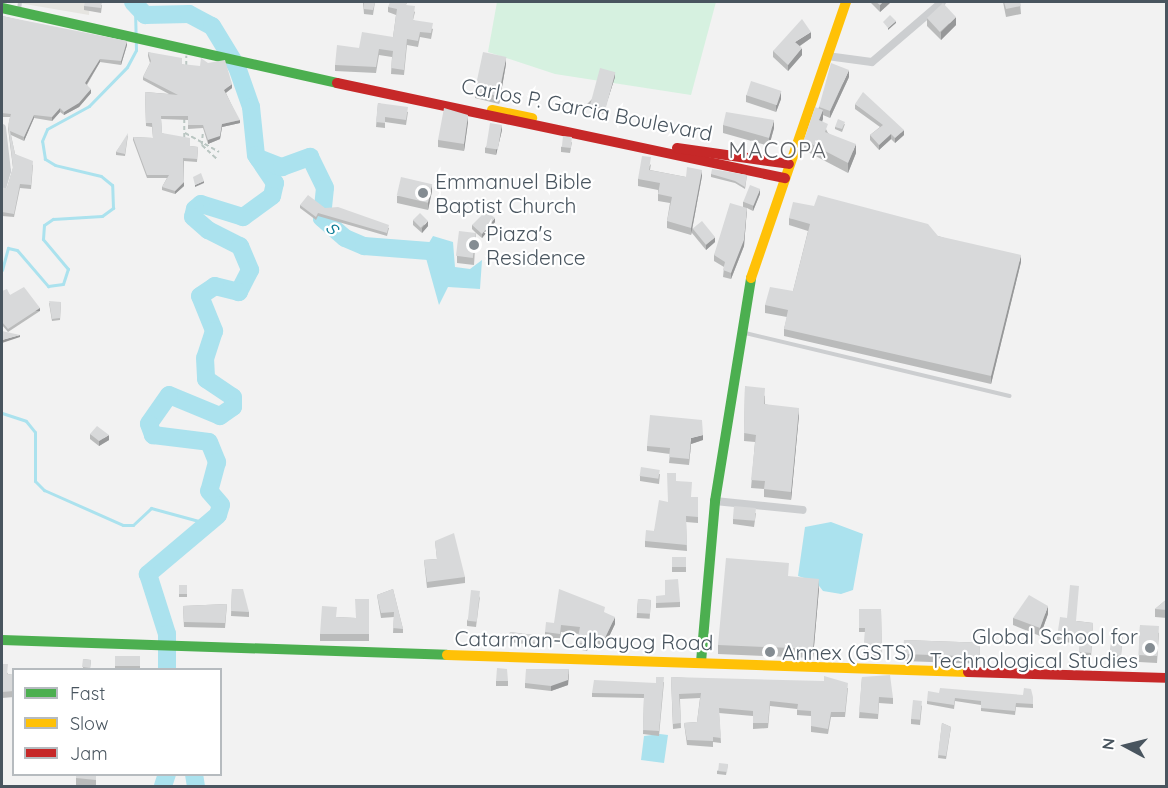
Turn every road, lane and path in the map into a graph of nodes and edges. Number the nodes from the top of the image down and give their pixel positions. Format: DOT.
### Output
graph roads {
  1 [pos="846,2"];
  2 [pos="942,2"];
  3 [pos="19,6"];
  4 [pos="2,8"];
  5 [pos="186,47"];
  6 [pos="827,56"];
  7 [pos="186,68"];
  8 [pos="185,110"];
  9 [pos="2,128"];
  10 [pos="184,132"];
  11 [pos="202,134"];
  12 [pos="202,145"];
  13 [pos="184,149"];
  14 [pos="219,152"];
  15 [pos="680,152"];
  16 [pos="218,160"];
  17 [pos="789,164"];
  18 [pos="784,178"];
  19 [pos="2,188"];
  20 [pos="738,332"];
  21 [pos="1010,396"];
  22 [pos="715,501"];
  23 [pos="803,510"];
  24 [pos="2,640"];
  25 [pos="701,662"];
  26 [pos="1167,678"];
  1 -- 6 [label="main road"];
  2 -- 6 [label="street"];
  3 -- 4 [label="main road, Carlos P. Garcia Boulevard"];
  3 -- 5 [label="main road, Carlos P. Garcia Boulevard"];
  5 -- 7 [label="path"];
  5 -- 15 [label="main road, Carlos P. Garcia Boulevard"];
  6 -- 17 [label="main road"];
  8 -- 10 [label="path"];
  9 -- 19 [label="street"];
  10 -- 12 [label="path"];
  10 -- 13 [label="path"];
  11 -- 12 [label="path"];
  12 -- 14 [label="path"];
  12 -- 16 [label="path"];
  15 -- 17 [label="main road, Carlos P. Garcia Boulevard"];
  15 -- 18 [label="main road, Carlos P. Garcia Boulevard"];
  17 -- 18 [label="main road"];
  18 -- 20 [label="main road"];
  20 -- 21 [label="lane"];
  20 -- 22 [label="main road"];
  22 -- 23 [label="street"];
  22 -- 25 [label="main road"];
  24 -- 25 [label="main road, Catarman-Calbayog Road"];
  25 -- 26 [label="main road, Catarman-Calbayog Road"];
}
